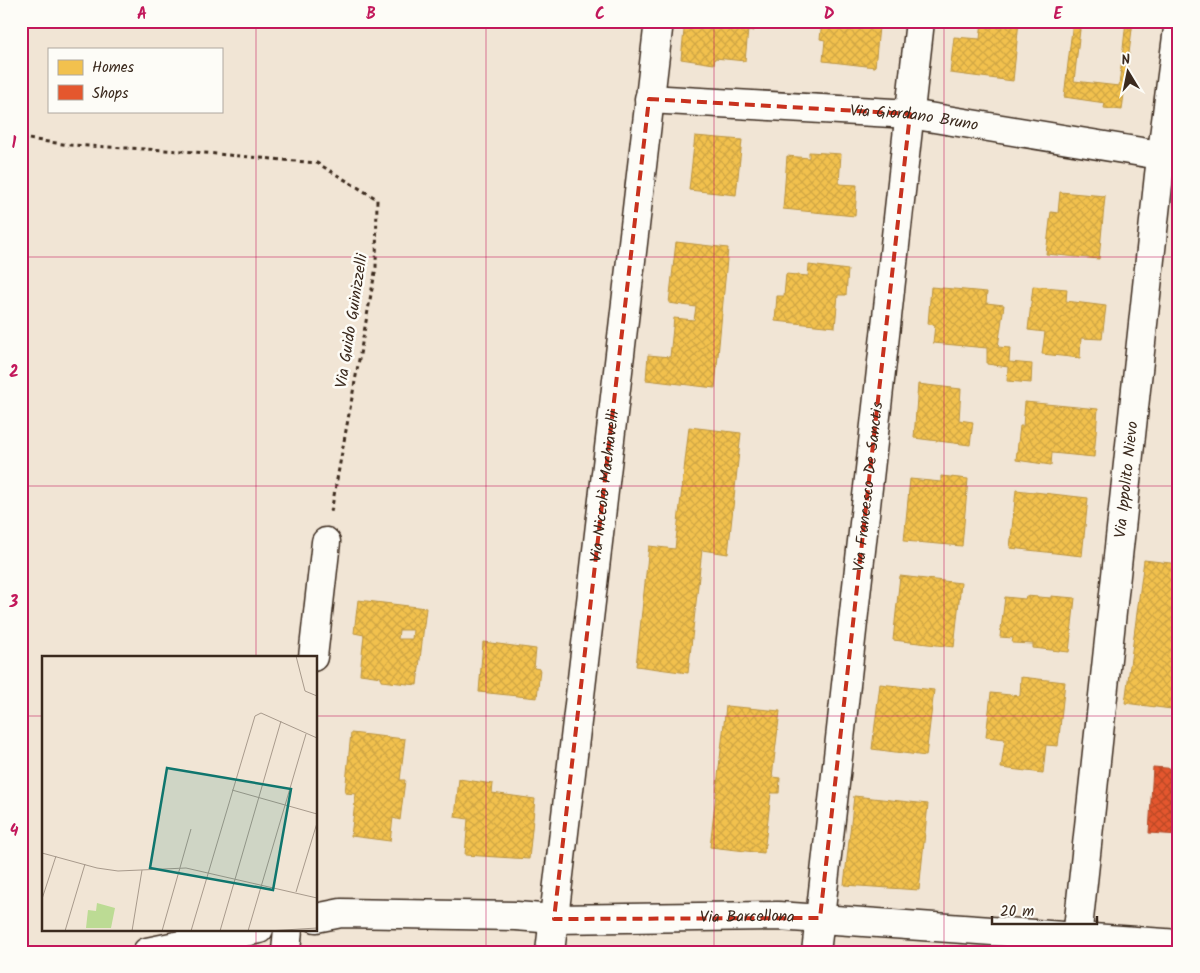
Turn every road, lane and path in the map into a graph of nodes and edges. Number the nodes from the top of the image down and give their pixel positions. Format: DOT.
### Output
graph roads {
  1 [pos="658,21"];
  2 [pos="920,21"];
  3 [pos="1179,21"];
  4 [pos="649,99"];
  5 [pos="910,114"];
  6 [pos="21,138"];
  7 [pos="1170,157"];
  8 [pos="326,542"];
  9 [pos="314,656"];
  10 [pos="318,918"];
  11 [pos="820,918"];
  12 [pos="554,919"];
  13 [pos="254,930"];
  14 [pos="288,930"];
  15 [pos="1179,944"];
  16 [pos="1076,945"];
  17 [pos="147,952"];
  18 [pos="286,952"];
  19 [pos="550,952"];
  20 [pos="816,952"];
  1 -- 4 [label="street, Via Niccolò Machiavelli"];
  2 -- 5 [label="street, Via Francesco De Sanctis"];
  3 -- 7 [label="street, Via Ippolito Nievo"];
  4 -- 5 [label="street, Via Giordano Bruno"];
  4 -- 12 [label="street, Via Niccolò Machiavelli"];
  5 -- 7 [label="street, Via Giordano Bruno"];
  5 -- 11 [label="street, Via Francesco De Sanctis"];
  6 -- 8 [label="path, Via Guido Guinizzelli"];
  7 -- 16 [label="street, Via Ippolito Nievo"];
  8 -- 9 [label="street"];
  10 -- 12 [label="street, Via Barcellona"];
  11 -- 12 [label="street, Via Barcellona"];
  11 -- 16 [label="street, Via Barcellona"];
  11 -- 20 [label="street, Via Francesco De Sanctis"];
  12 -- 19 [label="street, Via Niccolò Machiavelli"];
  13 -- 17 [label="street"];
  14 -- 18 [label="street"];
  15 -- 16 [label="street, Via Barcellona"];
}
